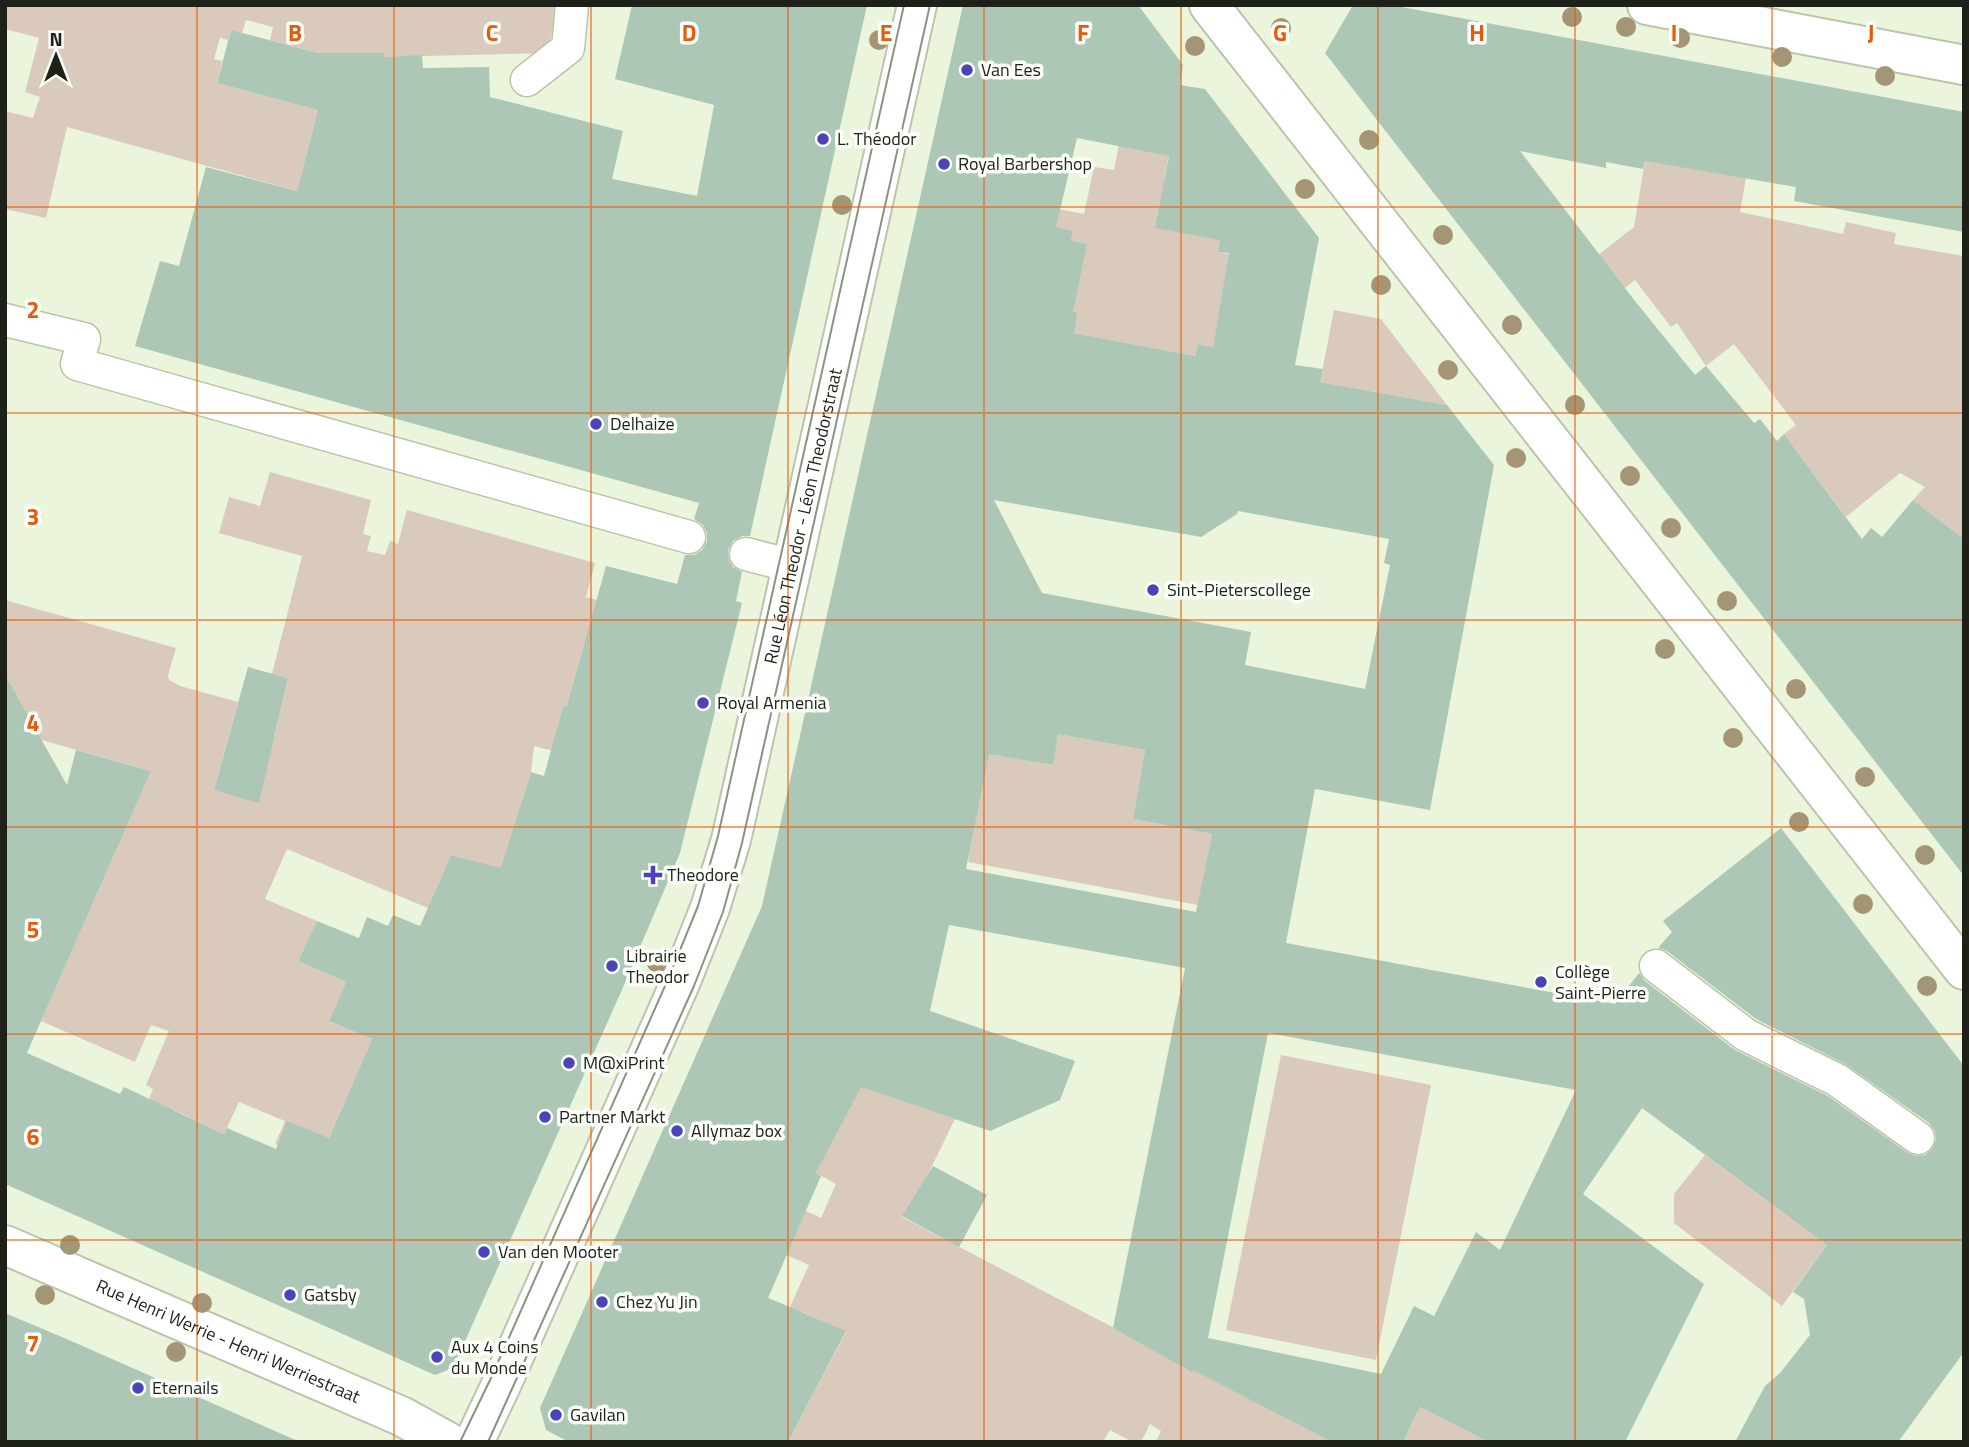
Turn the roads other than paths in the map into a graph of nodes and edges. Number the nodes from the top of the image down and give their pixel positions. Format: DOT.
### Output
graph roads {
  1 [pos="572,5"];
  2 [pos="917,5"];
  3 [pos="1209,5"];
  4 [pos="1647,5"];
  5 [pos="1964,65"];
  6 [pos="527,80"];
  7 [pos="5,320"];
  8 [pos="690,537"];
  9 [pos="746,554"];
  10 [pos="792,566"];
  11 [pos="1656,966"];
  12 [pos="1964,970"];
  13 [pos="1918,1138"];
  14 [pos="5,1245"];
  15 [pos="448,1442"];
  16 [pos="474,1442"];
  1 -- 6 [label="lane"];
  2 -- 10 [label="street, Rue Léon Theodor - Léon Theodorstraat"];
  3 -- 12 [label="street"];
  4 -- 5 [label="street"];
  7 -- 8 [label="lane"];
  9 -- 10 [label="lane"];
  10 -- 16 [label="street, Rue Léon Theodor - Léon Theodorstraat"];
  11 -- 13 [label="lane"];
  14 -- 15 [label="street, Rue Henri Werrie - Henri Werriestraat"];
}
